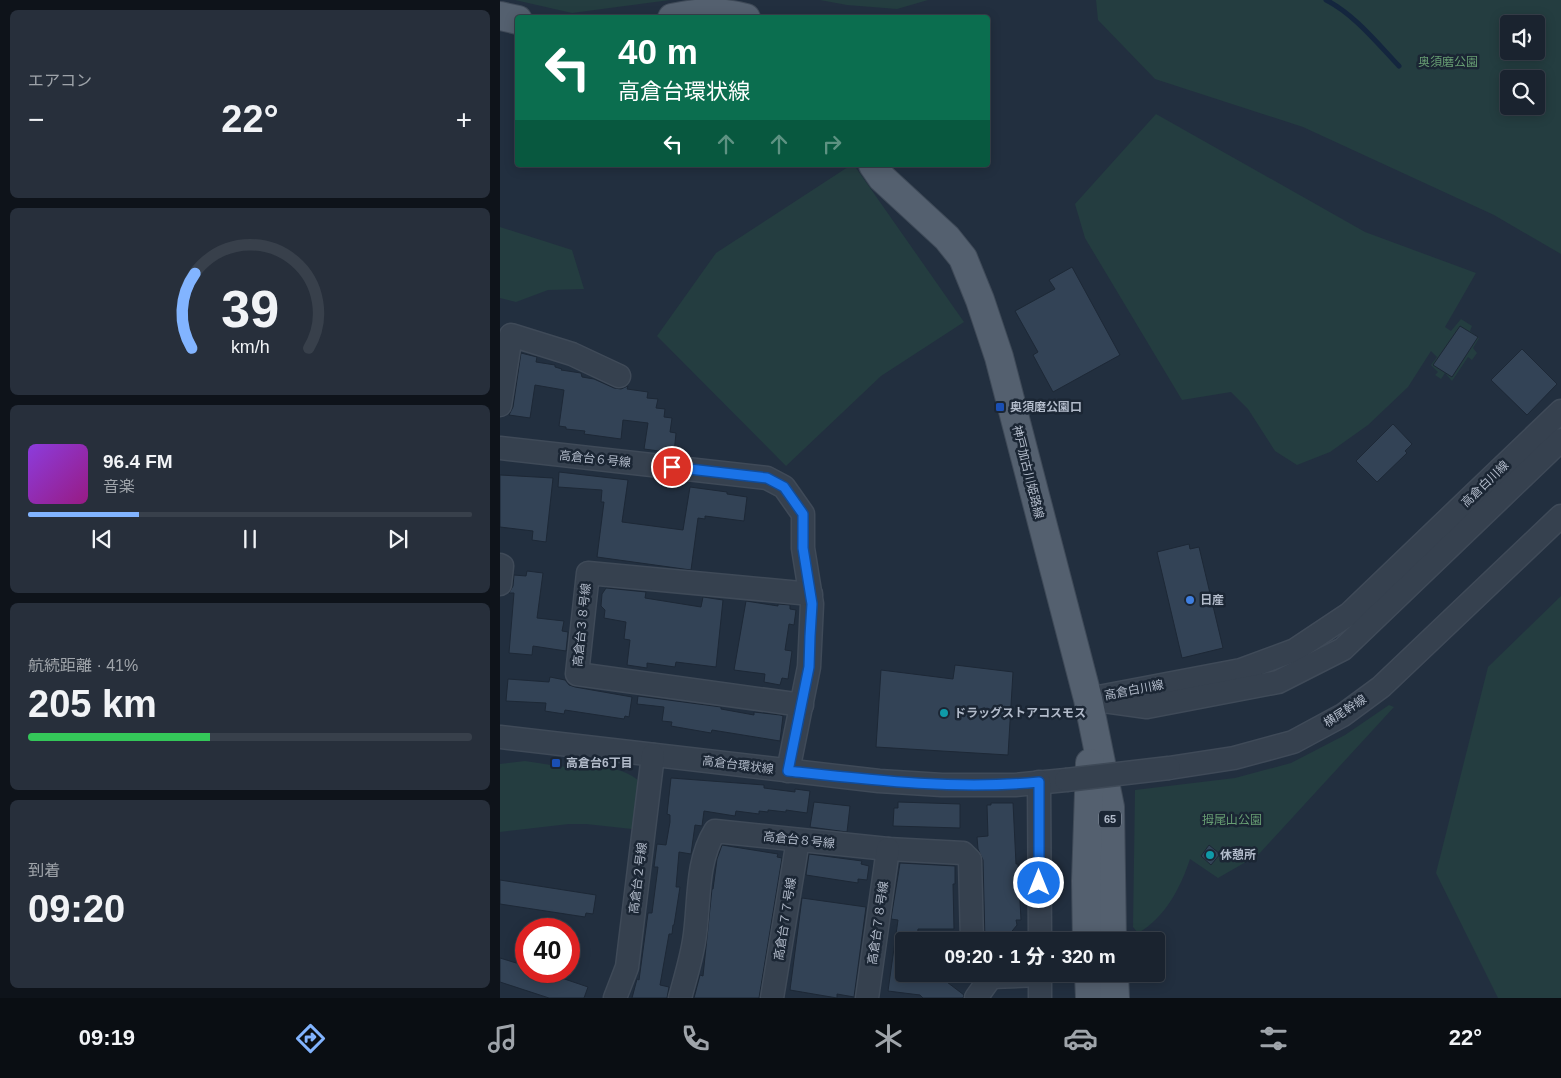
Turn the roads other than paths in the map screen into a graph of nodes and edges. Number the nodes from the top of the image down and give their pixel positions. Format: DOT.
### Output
graph roads {
  1 [pos="686,15"];
  2 [pos="734,15"];
  3 [pos="500,16"];
  4 [pos="515,19"];
  5 [pos="874,167"];
  6 [pos="619,376"];
  7 [pos="500,405"];
  8 [pos="1561,412"];
  9 [pos="1561,440"];
  10 [pos="500,448"];
  11 [pos="1561,516"];
  12 [pos="500,566"];
  13 [pos="500,584"];
  14 [pos="811,594"];
  15 [pos="1088,699"];
  16 [pos="802,706"];
  17 [pos="500,737"];
  18 [pos="653,755"];
  19 [pos="788,771"];
  20 [pos="1066,780"];
  21 [pos="1039,782"];
  22 [pos="798,840"];
  23 [pos="888,849"];
  24 [pos="972,932"];
  25 [pos="1040,932"];
  26 [pos="1087,932"];
  27 [pos="1112,932"];
  28 [pos="984,982"];
  29 [pos="1040,982"];
  30 [pos="1089,982"];
  31 [pos="1114,982"];
  32 [pos="615,998"];
  33 [pos="680,998"];
  34 [pos="772,998"];
  35 [pos="867,998"];
  36 [pos="976,998"];
  37 [pos="1040,998"];
  38 [pos="1090,998"];
  39 [pos="1115,998"];
  1 -- 2 [label="main road"];
  3 -- 4 [label="main road"];
  5 -- 15 [label="main road, 神戸加古川姫路線 / 65"];
  6 -- 7 [label="street"];
  8 -- 15 [label="street, 高倉白川線"];
  9 -- 15 [label="street, 高倉白川線"];
  10 -- 14 [label="street, 高倉台６号線"];
  11 -- 20 [label="street, 横尾幹線, bridge"];
  12 -- 13 [label="street"];
  14 -- 16 [label="street, 高倉台６号線"];
  14 -- 16 [label="street, 高倉台３８号線"];
  15 -- 26 [label="main road, 神戸加古川姫路線 / 65"];
  15 -- 27 [label="main road, 神戸加古川姫路線 / 65"];
  16 -- 19 [label="street, 高倉台６号線"];
  17 -- 18 [label="street, 高倉台環状線"];
  18 -- 19 [label="street, 高倉台環状線"];
  18 -- 32 [label="street, 高倉台２号線"];
  19 -- 21 [label="street, 高倉台環状線"];
  20 -- 21 [label="street, 高倉台環状線"];
  21 -- 25 [label="street"];
  22 -- 23 [label="street, 高倉台８号線"];
  22 -- 33 [label="street, 高倉台８号線"];
  22 -- 34 [label="street, 高倉台７７号線"];
  23 -- 24 [label="street, 高倉台８号線"];
  23 -- 35 [label="street, 高倉台７８号線"];
  28 -- 36 [label="street"];
  29 -- 37 [label="street"];
  30 -- 38 [label="main road"];
  31 -- 39 [label="main road"];
}
